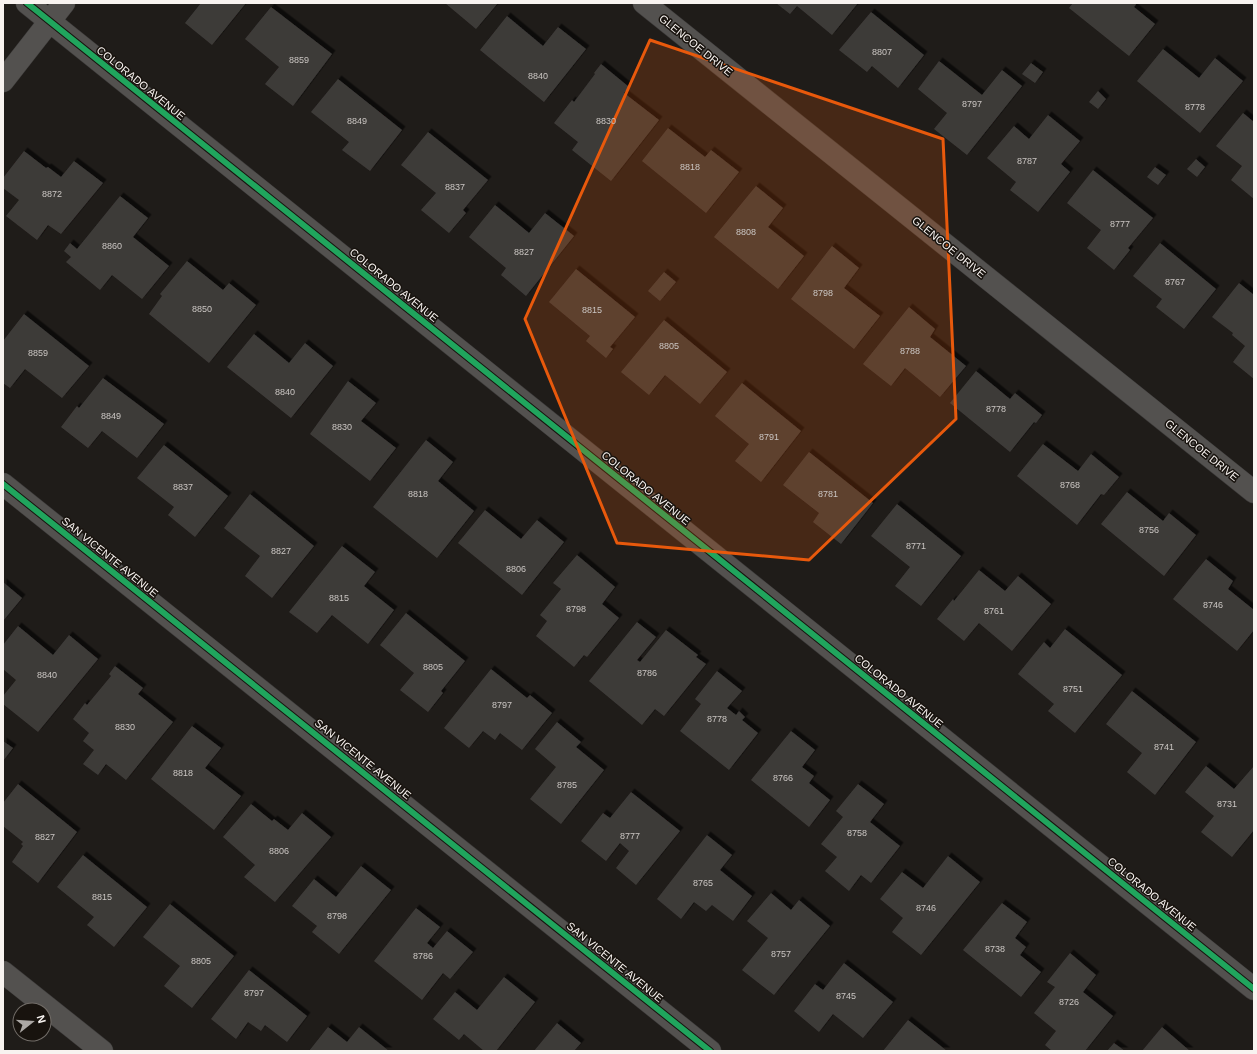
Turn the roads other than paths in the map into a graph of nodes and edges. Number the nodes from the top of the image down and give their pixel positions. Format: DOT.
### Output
graph roads {
  1 [pos="27,3"];
  2 [pos="64,3"];
  3 [pos="644,3"];
  4 [pos="50,21"];
  5 [pos="3,81"];
  6 [pos="3,484"];
  7 [pos="1254,492"];
  8 [pos="3,972"];
  9 [pos="1254,988"];
  10 [pos="102,1051"];
  11 [pos="710,1051"];
  1 -- 4 [label="street, COLORADO AVENUE"];
  2 -- 4 [label="street"];
  3 -- 7 [label="street, GLENCOE DRIVE"];
  4 -- 5 [label="street"];
  4 -- 9 [label="street, COLORADO AVENUE"];
  6 -- 11 [label="street, SAN VICENTE AVENUE"];
  8 -- 10 [label="street"];
}
